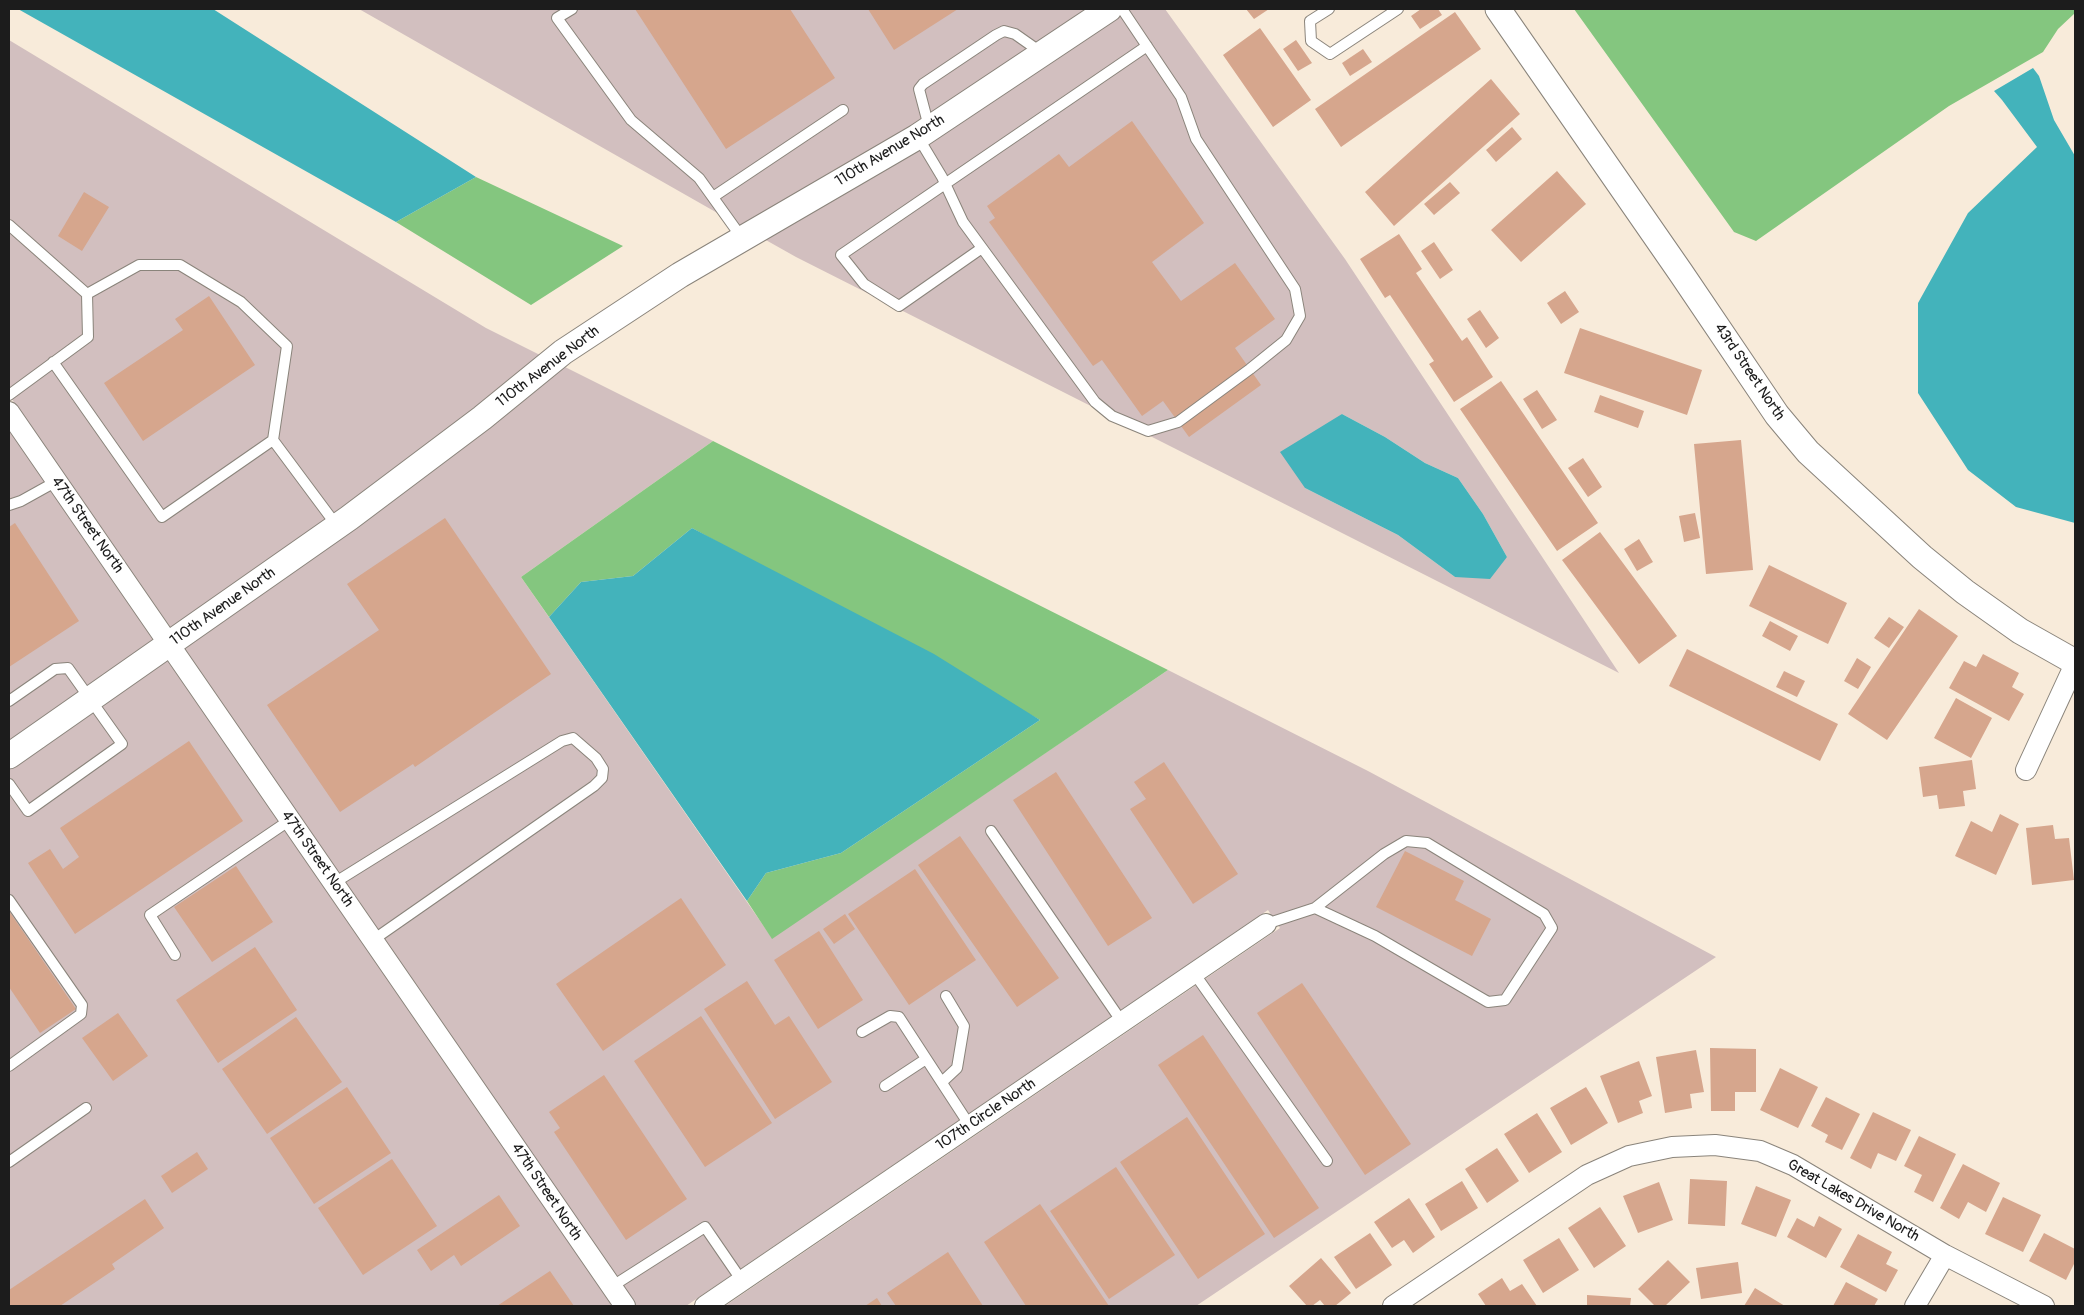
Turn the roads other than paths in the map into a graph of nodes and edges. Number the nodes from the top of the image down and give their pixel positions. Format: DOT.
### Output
graph roads {
  1 [pos="572,9"];
  2 [pos="1122,9"];
  3 [pos="1329,9"];
  4 [pos="1398,9"];
  5 [pos="1498,9"];
  6 [pos="1095,13"];
  7 [pos="1147,46"];
  8 [pos="1042,53"];
  9 [pos="843,110"];
  10 [pos="923,132"];
  11 [pos="945,183"];
  12 [pos="713,198"];
  13 [pos="9,225"];
  14 [pos="742,239"];
  15 [pos="982,248"];
  16 [pos="87,294"];
  17 [pos="53,362"];
  18 [pos="9,394"];
  19 [pos="9,412"];
  20 [pos="273,440"];
  21 [pos="57,481"];
  22 [pos="9,504"];
  23 [pos="338,526"];
  24 [pos="170,645"];
  25 [pos="2075,663"];
  26 [pos="92,699"];
  27 [pos="9,701"];
  28 [pos="9,756"];
  29 [pos="2026,770"];
  30 [pos="9,784"];
  31 [pos="290,820"];
  32 [pos="991,831"];
  33 [pos="334,883"];
  34 [pos="9,900"];
  35 [pos="1315,908"];
  36 [pos="1266,924"];
  37 [pos="373,940"];
  38 [pos="175,955"];
  39 [pos="1194,972"];
  40 [pos="946,996"];
  41 [pos="1122,1022"];
  42 [pos="862,1032"];
  43 [pos="926,1059"];
  44 [pos="9,1066"];
  45 [pos="942,1082"];
  46 [pos="885,1086"];
  47 [pos="86,1108"];
  48 [pos="970,1126"];
  49 [pos="1327,1161"];
  50 [pos="9,1162"];
  51 [pos="1945,1255"];
  52 [pos="742,1281"];
  53 [pos="612,1287"];
  54 [pos="624,1306"];
  55 [pos="705,1306"];
  56 [pos="1393,1306"];
  57 [pos="1915,1306"];
  58 [pos="2044,1306"];
  1 -- 12 [label="lane"];
  2 -- 7 [label="lane"];
  3 -- 4 [label="lane"];
  5 -- 25 [label="street, 43rd Street North"];
  6 -- 8 [label="street, 110th Avenue North"];
  7 -- 11 [label="lane"];
  7 -- 15 [label="lane"];
  8 -- 10 [label="street, 110th Avenue North"];
  8 -- 10 [label="lane"];
  9 -- 12 [label="lane"];
  10 -- 11 [label="lane"];
  10 -- 14 [label="street, 110th Avenue North"];
  11 -- 15 [label="lane"];
  11 -- 15 [label="lane"];
  12 -- 14 [label="lane"];
  13 -- 16 [label="lane"];
  14 -- 23 [label="street, 110th Avenue North"];
  16 -- 17 [label="lane"];
  16 -- 20 [label="lane"];
  17 -- 18 [label="lane"];
  17 -- 20 [label="lane"];
  19 -- 21 [label="street, 47th Street North"];
  20 -- 23 [label="lane"];
  21 -- 22 [label="lane"];
  21 -- 24 [label="street, 47th Street North"];
  23 -- 24 [label="street, 110th Avenue North"];
  24 -- 26 [label="street, 110th Avenue North"];
  24 -- 31 [label="street, 47th Street North"];
  25 -- 29 [label="street"];
  26 -- 27 [label="lane"];
  26 -- 28 [label="street, 110th Avenue North"];
  26 -- 30 [label="lane"];
  31 -- 33 [label="street, 47th Street North"];
  31 -- 38 [label="lane"];
  32 -- 41 [label="lane"];
  33 -- 37 [label="street, 47th Street North"];
  33 -- 37 [label="lane"];
  34 -- 44 [label="lane"];
  35 -- 35 [label="lane"];
  35 -- 36 [label="lane"];
  36 -- 39 [label="street, 107th Circle North"];
  37 -- 53 [label="street, 47th Street North"];
  39 -- 41 [label="street, 107th Circle North"];
  39 -- 49 [label="lane"];
  40 -- 45 [label="lane"];
  41 -- 48 [label="street, 107th Circle North"];
  42 -- 43 [label="lane"];
  43 -- 45 [label="lane"];
  43 -- 46 [label="lane"];
  45 -- 48 [label="lane"];
  47 -- 50 [label="lane"];
  48 -- 52 [label="street, 107th Circle North"];
  51 -- 56 [label="street, Great Lakes Drive North"];
  51 -- 57 [label="street"];
  51 -- 58 [label="street, Great Lakes Drive North"];
  52 -- 53 [label="lane"];
  52 -- 55 [label="street, 107th Circle North"];
  53 -- 54 [label="street, 47th Street North"];
}
